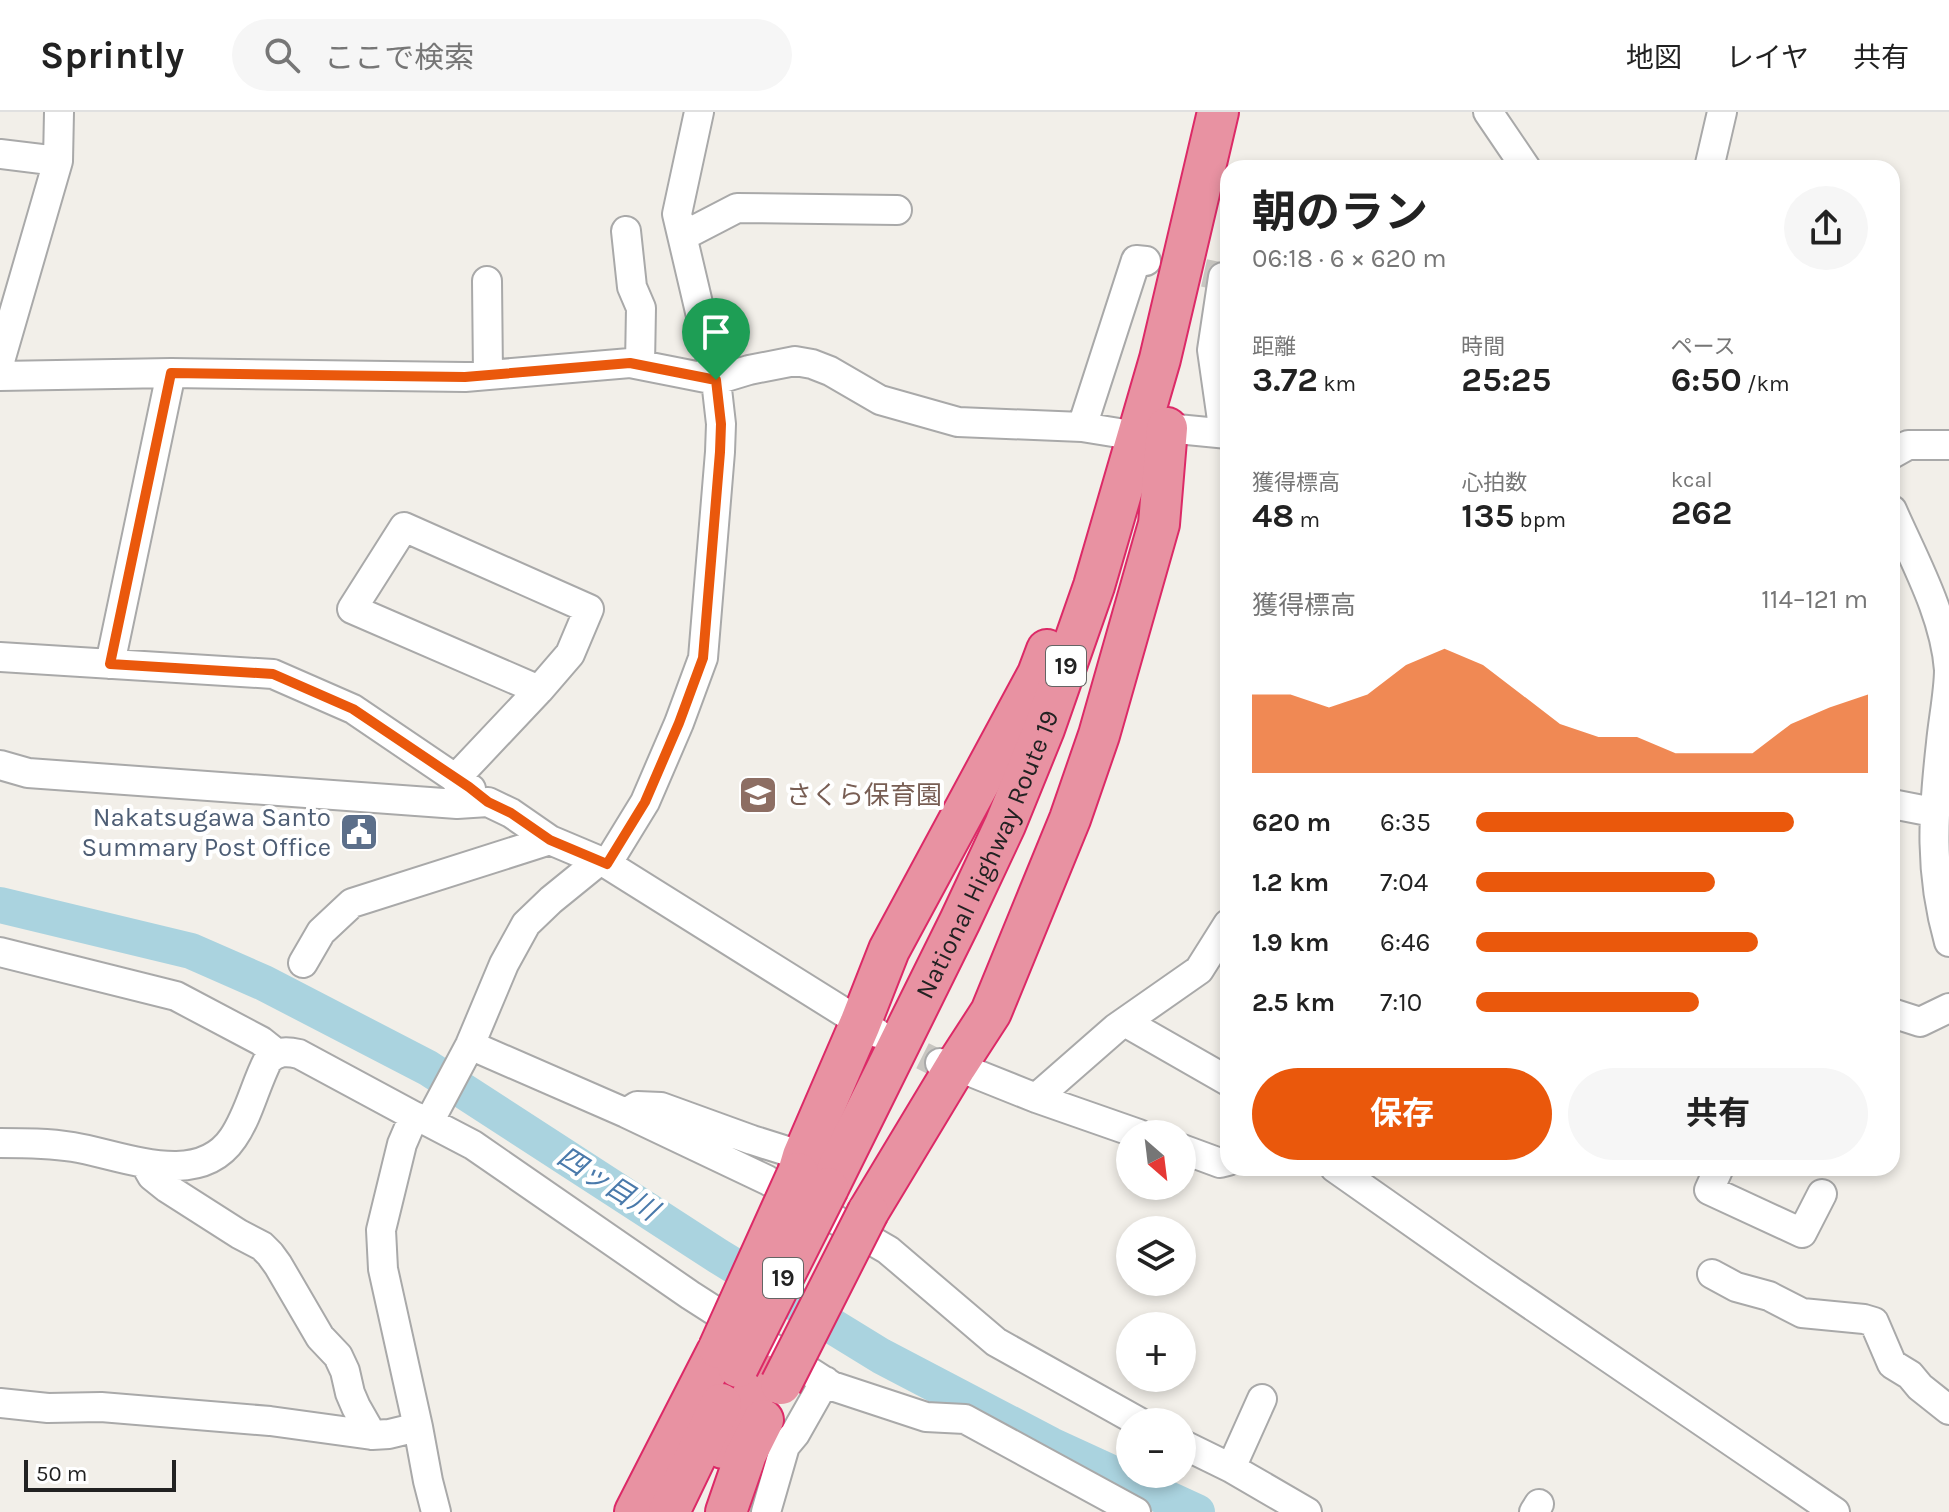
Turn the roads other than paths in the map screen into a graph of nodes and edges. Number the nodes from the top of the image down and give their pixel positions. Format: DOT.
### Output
graph roads {
  1 [pos="59,112"];
  2 [pos="699,112"];
  3 [pos="1218,112"];
  4 [pos="1245,112"];
  5 [pos="1488,112"];
  6 [pos="1722,112"];
  7 [pos="0,154"];
  8 [pos="48,160"];
  9 [pos="1234,160"];
  10 [pos="1521,160"];
  11 [pos="1711,160"];
  12 [pos="897,210"];
  13 [pos="1220,215"];
  14 [pos="626,231"];
  15 [pos="683,236"];
  16 [pos="1146,261"];
  17 [pos="487,281"];
  18 [pos="1220,297"];
  19 [pos="1160,359"];
  20 [pos="0,361"];
  21 [pos="640,364"];
  22 [pos="171,373"];
  23 [pos="488,375"];
  24 [pos="0,376"];
  25 [pos="716,380"];
  26 [pos="1220,398"];
  27 [pos="1167,428"];
  28 [pos="1101,430"];
  29 [pos="1220,433"];
  30 [pos="1949,445"];
  31 [pos="1900,450"];
  32 [pos="1900,528"];
  33 [pos="0,657"];
  34 [pos="110,664"];
  35 [pos="1949,671"];
  36 [pos="539,690"];
  37 [pos="0,765"];
  38 [pos="455,779"];
  39 [pos="488,802"];
  40 [pos="1900,806"];
  41 [pos="1933,812"];
  42 [pos="550,840"];
  43 [pos="603,863"];
  44 [pos="1220,937"];
  45 [pos="1949,942"];
  46 [pos="0,952"];
  47 [pos="303,963"];
  48 [pos="1949,1008"];
  49 [pos="1900,1016"];
  50 [pos="1125,1022"];
  51 [pos="869,1028"];
  52 [pos="468,1048"];
  53 [pos="276,1053"];
  54 [pos="946,1064"];
  55 [pos="1220,1076"];
  56 [pos="1036,1098"];
  57 [pos="626,1113"];
  58 [pos="427,1115"];
  59 [pos="1116,1126"];
  60 [pos="0,1143"];
  61 [pos="1196,1154"];
  62 [pos="1220,1163"];
  63 [pos="149,1164"];
  64 [pos="1346,1176"];
  65 [pos="1715,1176"];
  66 [pos="829,1187"];
  67 [pos="1822,1194"];
  68 [pos="1712,1274"];
  69 [pos="750,1370"];
  70 [pos="825,1381"];
  71 [pos="1262,1399"];
  72 [pos="0,1403"];
  73 [pos="1116,1409"];
  74 [pos="1949,1410"];
  75 [pos="418,1427"];
  76 [pos="372,1435"];
  77 [pos="1196,1451"];
  78 [pos="1231,1468"];
  79 [pos="436,1512"];
  80 [pos="635,1512"];
  81 [pos="669,1512"];
  82 [pos="697,1512"];
  83 [pos="726,1512"];
  84 [pos="766,1512"];
  85 [pos="1136,1512"];
  86 [pos="1307,1512"];
  87 [pos="1835,1512"];
  1 -- 8 [label="street"];
  2 -- 15 [label="street"];
  3 -- 19 [label="highway, National Highway Route 19 / 19"];
  4 -- 9 [label="highway"];
  5 -- 10 [label="street"];
  6 -- 11 [label="street"];
  7 -- 8 [label="street"];
  8 -- 20 [label="street"];
  12 -- 15 [label="street"];
  13 -- 27 [label="highway, National Highway Route 19 / 19"];
  14 -- 21 [label="street"];
  15 -- 25 [label="street"];
  16 -- 28 [label="street"];
  17 -- 23 [label="street"];
  18 -- 26 [label="street"];
  19 -- 28 [label="highway, 19"];
  19 -- 66 [label="highway, National Highway Route 19 / 19"];
  21 -- 23 [label="street"];
  21 -- 25 [label="street"];
  22 -- 23 [label="street"];
  22 -- 24 [label="street"];
  22 -- 34 [label="street"];
  25 -- 28 [label="street"];
  25 -- 43 [label="street"];
  27 -- 29 [label="street"];
  27 -- 54 [label="highway, 19"];
  27 -- 66 [label="highway, National Highway Route 19 / 19"];
  28 -- 51 [label="highway, 19"];
  30 -- 31 [label="street"];
  32 -- 35 [label="street"];
  33 -- 34 [label="street"];
  34 -- 38 [label="street"];
  35 -- 41 [label="street"];
  36 -- 36 [label="street"];
  36 -- 38 [label="street"];
  37 -- 39 [label="street"];
  38 -- 39 [label="street"];
  39 -- 42 [label="street"];
  40 -- 41 [label="street"];
  41 -- 45 [label="street"];
  42 -- 43 [label="street"];
  42 -- 47 [label="street"];
  43 -- 51 [label="street"];
  43 -- 52 [label="street"];
  44 -- 50 [label="street"];
  46 -- 53 [label="street"];
  48 -- 49 [label="street"];
  50 -- 55 [label="street"];
  50 -- 56 [label="street"];
  51 -- 66 [label="highway, 19"];
  52 -- 57 [label="street"];
  52 -- 58 [label="street"];
  53 -- 58 [label="street"];
  53 -- 63 [label="street"];
  54 -- 56 [label="street"];
  54 -- 66 [label="highway, 19"];
  56 -- 59 [label="street"];
  57 -- 66 [label="street"];
  57 -- 73 [label="street"];
  58 -- 70 [label="street"];
  58 -- 75 [label="street"];
  60 -- 63 [label="street"];
  61 -- 62 [label="street"];
  63 -- 76 [label="street"];
  64 -- 87 [label="street"];
  65 -- 67 [label="street"];
  66 -- 69 [label="highway, National Highway Route 19 / 19, bridge"];
  68 -- 74 [label="street"];
  69 -- 80 [label="highway, 19"];
  69 -- 81 [label="highway, National Highway Route 19 / 19"];
  69 -- 82 [label="highway, National Highway Route 19 / 19"];
  69 -- 83 [label="highway, 19"];
  70 -- 84 [label="street"];
  70 -- 85 [label="street"];
  71 -- 78 [label="street"];
  72 -- 76 [label="street"];
  75 -- 76 [label="street"];
  75 -- 79 [label="street"];
  77 -- 78 [label="street"];
  78 -- 86 [label="street"];
}
